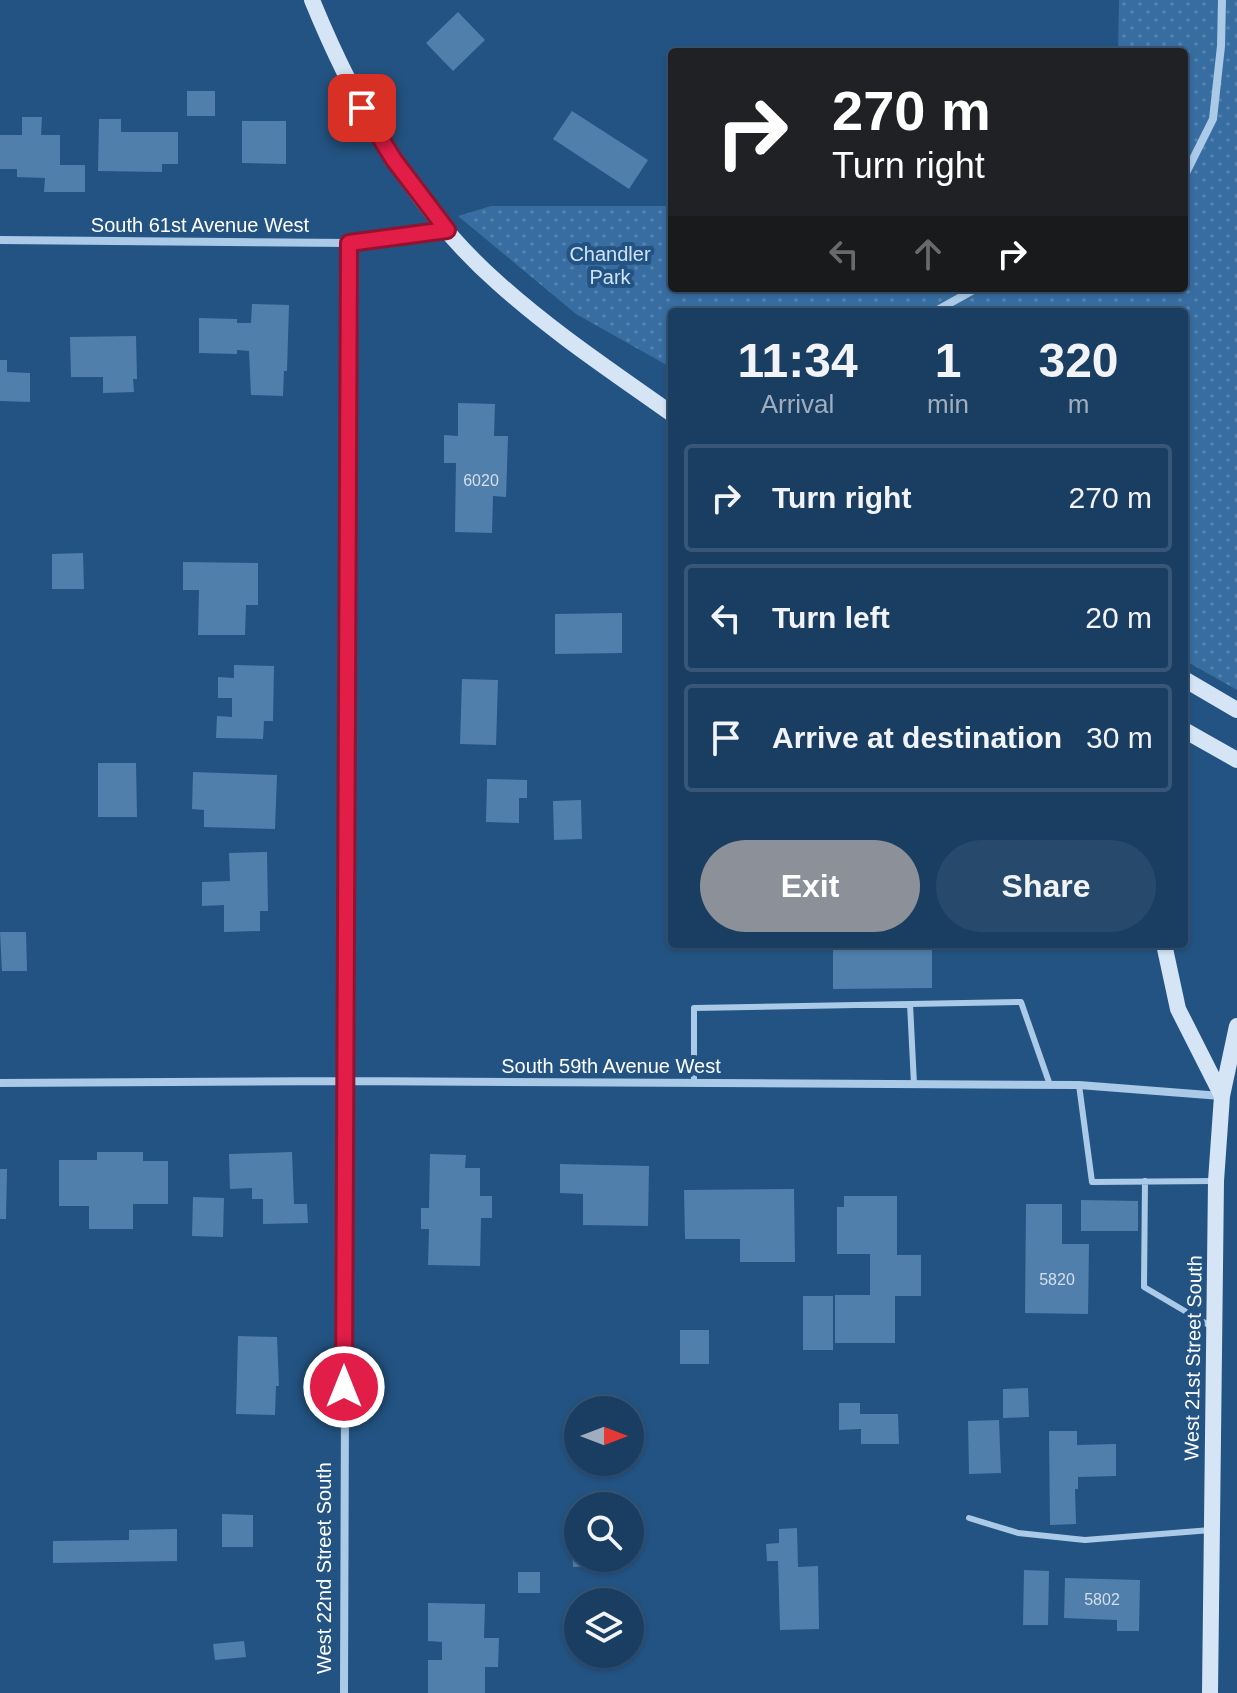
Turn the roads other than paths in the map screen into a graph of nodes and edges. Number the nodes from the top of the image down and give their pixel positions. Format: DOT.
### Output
graph roads {
  1 [pos="312,0"];
  2 [pos="1222,0"];
  3 [pos="1188,169"];
  4 [pos="447,230"];
  5 [pos="0,240"];
  6 [pos="349,243"];
  7 [pos="970,292"];
  8 [pos="941,308"];
  9 [pos="668,411"];
  10 [pos="1188,681"];
  11 [pos="1237,710"];
  12 [pos="1188,732"];
  13 [pos="1237,760"];
  14 [pos="1165,948"];
  15 [pos="910,1004"];
  16 [pos="1237,1026"];
  17 [pos="344,1081"];
  18 [pos="0,1083"];
  19 [pos="694,1083"];
  20 [pos="914,1084"];
  21 [pos="1050,1085"];
  22 [pos="1079,1085"];
  23 [pos="1222,1096"];
  24 [pos="1145,1181"];
  25 [pos="1216,1181"];
  26 [pos="1213,1328"];
  27 [pos="969,1518"];
  28 [pos="1211,1530"];
  29 [pos="344,1693"];
  30 [pos="1210,1693"];
  1 -- 4 [label="main road"];
  2 -- 3 [label="street"];
  4 -- 6 [label="street, South 61st Avenue West"];
  4 -- 9 [label="main road"];
  5 -- 6 [label="street, South 61st Avenue West"];
  6 -- 17 [label="street, West 22nd Street South"];
  7 -- 8 [label="street"];
  10 -- 11 [label="main road"];
  12 -- 13 [label="main road"];
  14 -- 23 [label="main road"];
  15 -- 19 [label="lane"];
  15 -- 20 [label="lane"];
  15 -- 21 [label="lane"];
  16 -- 23 [label="main road, West 21st Street South"];
  17 -- 18 [label="street, South 59th Avenue West"];
  17 -- 19 [label="street, South 59th Avenue West"];
  17 -- 29 [label="street, West 22nd Street South"];
  19 -- 20 [label="street, South 59th Avenue West"];
  20 -- 21 [label="street, South 59th Avenue West"];
  21 -- 22 [label="street, South 59th Avenue West"];
  22 -- 23 [label="street, South 59th Avenue West"];
  22 -- 24 [label="lane"];
  23 -- 25 [label="main road, West 21st Street South"];
  24 -- 25 [label="lane"];
  24 -- 26 [label="lane"];
  25 -- 26 [label="main road, West 21st Street South"];
  26 -- 28 [label="main road, West 21st Street South"];
  27 -- 28 [label="lane"];
  28 -- 30 [label="main road, West 21st Street South"];
}
